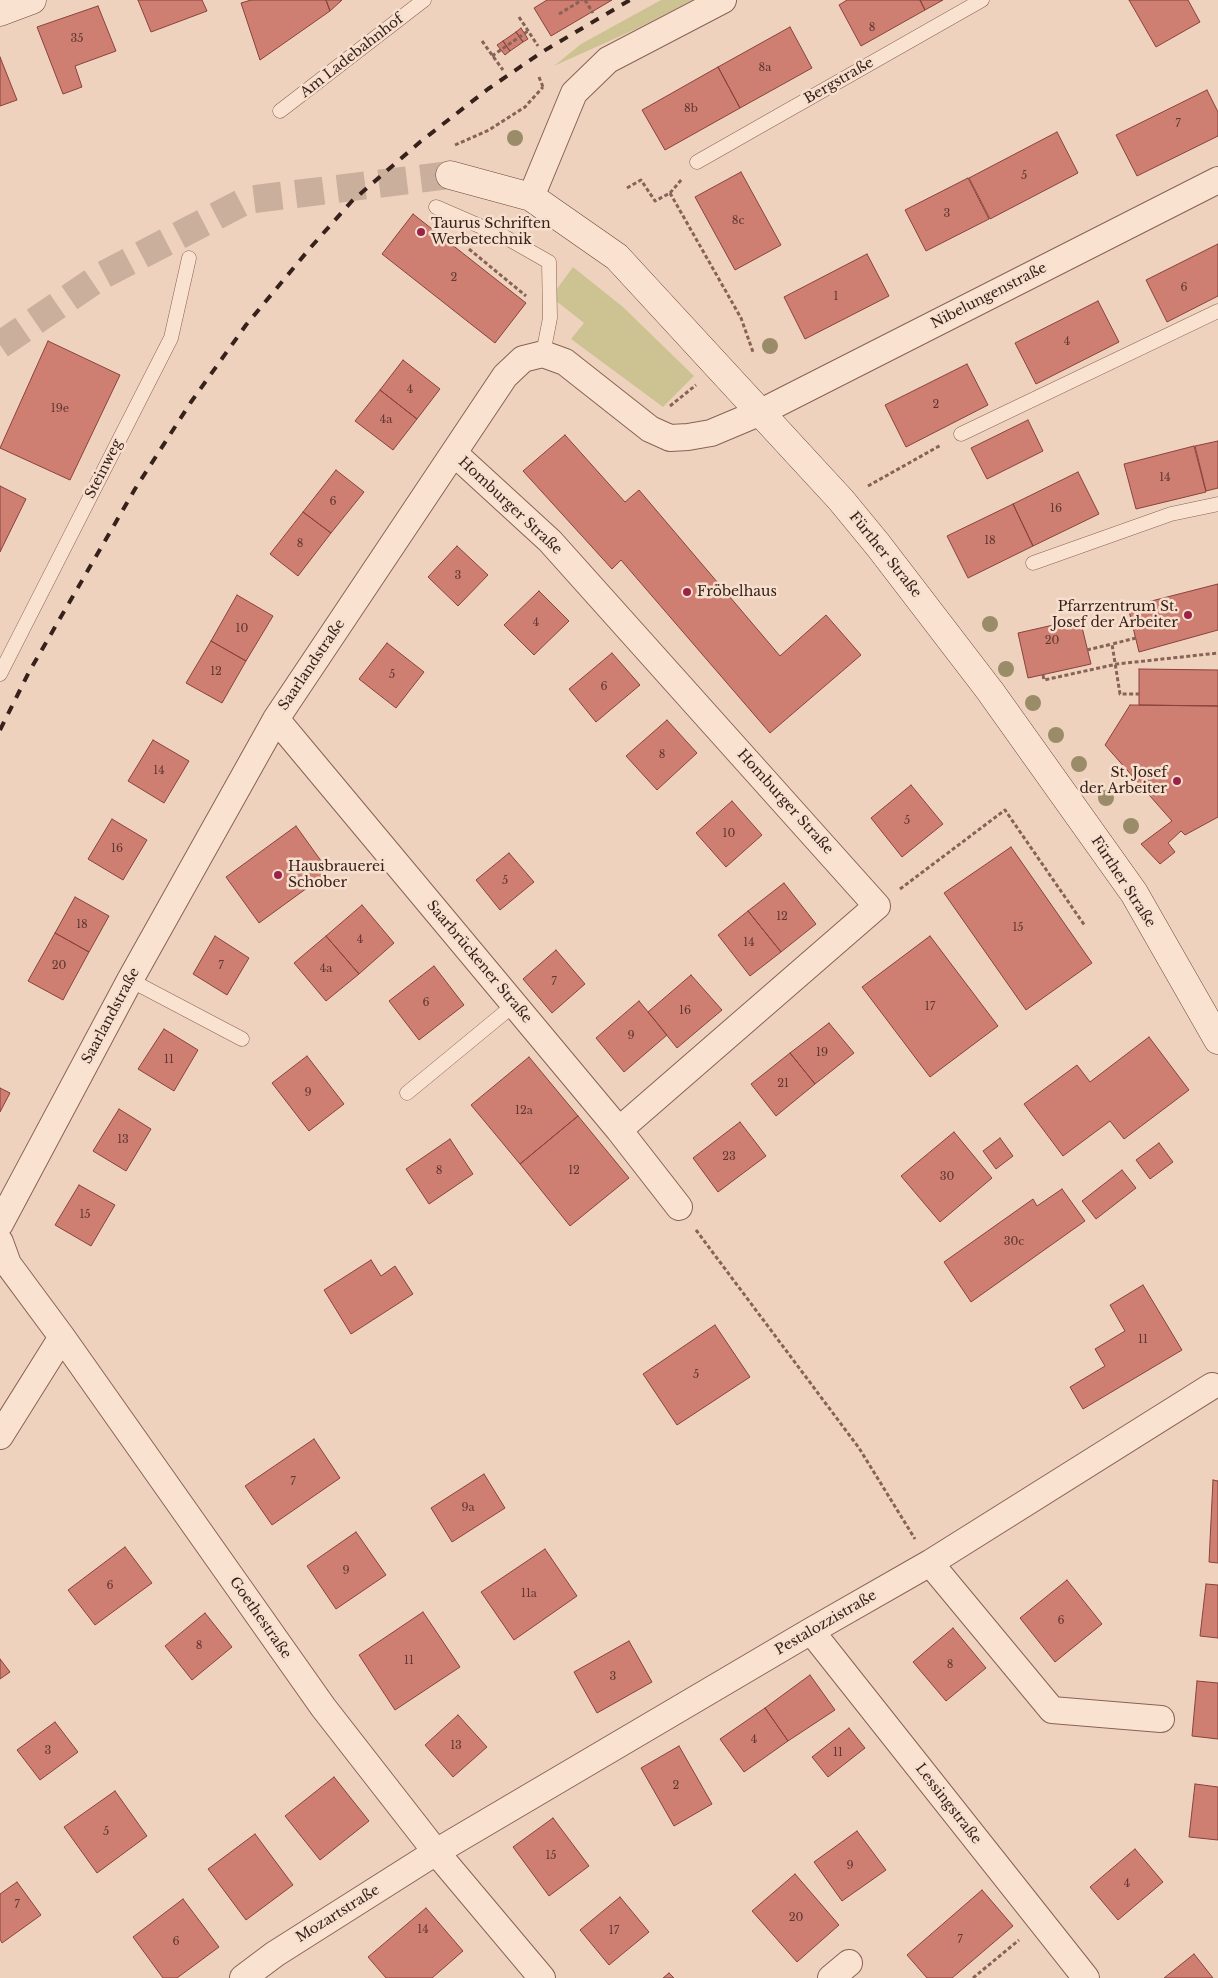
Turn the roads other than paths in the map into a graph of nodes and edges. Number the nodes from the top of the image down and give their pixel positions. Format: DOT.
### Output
graph roads {
  1 [pos="32,0"];
  2 [pos="424,0"];
  3 [pos="723,0"];
  4 [pos="982,0"];
  5 [pos="0,12"];
  6 [pos="280,111"];
  7 [pos="697,162"];
  8 [pos="450,175"];
  9 [pos="1218,180"];
  10 [pos="531,197"];
  11 [pos="436,208"];
  12 [pos="189,258"];
  13 [pos="1218,311"];
  14 [pos="543,354"];
  15 [pos="761,412"];
  16 [pos="961,434"];
  17 [pos="455,454"];
  18 [pos="1218,504"];
  19 [pos="1033,563"];
  20 [pos="0,674"];
  21 [pos="276,719"];
  22 [pos="130,980"];
  23 [pos="515,1004"];
  24 [pos="242,1039"];
  25 [pos="1218,1040"];
  26 [pos="407,1093"];
  27 [pos="619,1130"];
  28 [pos="679,1207"];
  29 [pos="0,1224"];
  30 [pos="0,1242"];
  31 [pos="62,1337"];
  32 [pos="1212,1386"];
  33 [pos="0,1436"];
  34 [pos="930,1563"];
  35 [pos="811,1631"];
  36 [pos="1161,1719"];
  37 [pos="436,1852"];
  38 [pos="243,1978"];
  39 [pos="542,1978"];
  40 [pos="1086,1978"];
  1 -- 5 [label="main road"];
  2 -- 6 [label="lane, Am Ladebahnhof"];
  3 -- 10 [label="street"];
  4 -- 7 [label="lane, Bergstraße"];
  8 -- 10 [label="main road, Fürther Straße"];
  9 -- 15 [label="street, Nibelungenstraße"];
  10 -- 15 [label="main road, Fürther Straße"];
  11 -- 14 [label="lane"];
  12 -- 20 [label="lane, Steinweg"];
  13 -- 16 [label="lane"];
  14 -- 15 [label="street"];
  14 -- 17 [label="street, Saarlandstraße"];
  15 -- 25 [label="main road, Fürther Straße"];
  17 -- 21 [label="street, Saarlandstraße"];
  17 -- 27 [label="street, Homburger Straße"];
  18 -- 19 [label="lane"];
  21 -- 22 [label="street, Saarlandstraße"];
  21 -- 23 [label="street, Saarbrückener Straße"];
  22 -- 24 [label="lane"];
  22 -- 29 [label="street, Saarlandstraße"];
  23 -- 26 [label="lane"];
  23 -- 27 [label="street, Saarbrückener Straße"];
  27 -- 28 [label="street, Saarbrückener Straße"];
  30 -- 31 [label="street, Goethestraße"];
  31 -- 33 [label="street"];
  31 -- 37 [label="street, Goethestraße"];
  32 -- 34 [label="street, Pestalozzistraße"];
  34 -- 35 [label="street, Pestalozzistraße"];
  34 -- 36 [label="street"];
  35 -- 37 [label="street, Pestalozzistraße"];
  35 -- 40 [label="street, Lessingstraße"];
  37 -- 38 [label="street, Mozartstraße"];
  37 -- 39 [label="street, Goethestraße"];
}
